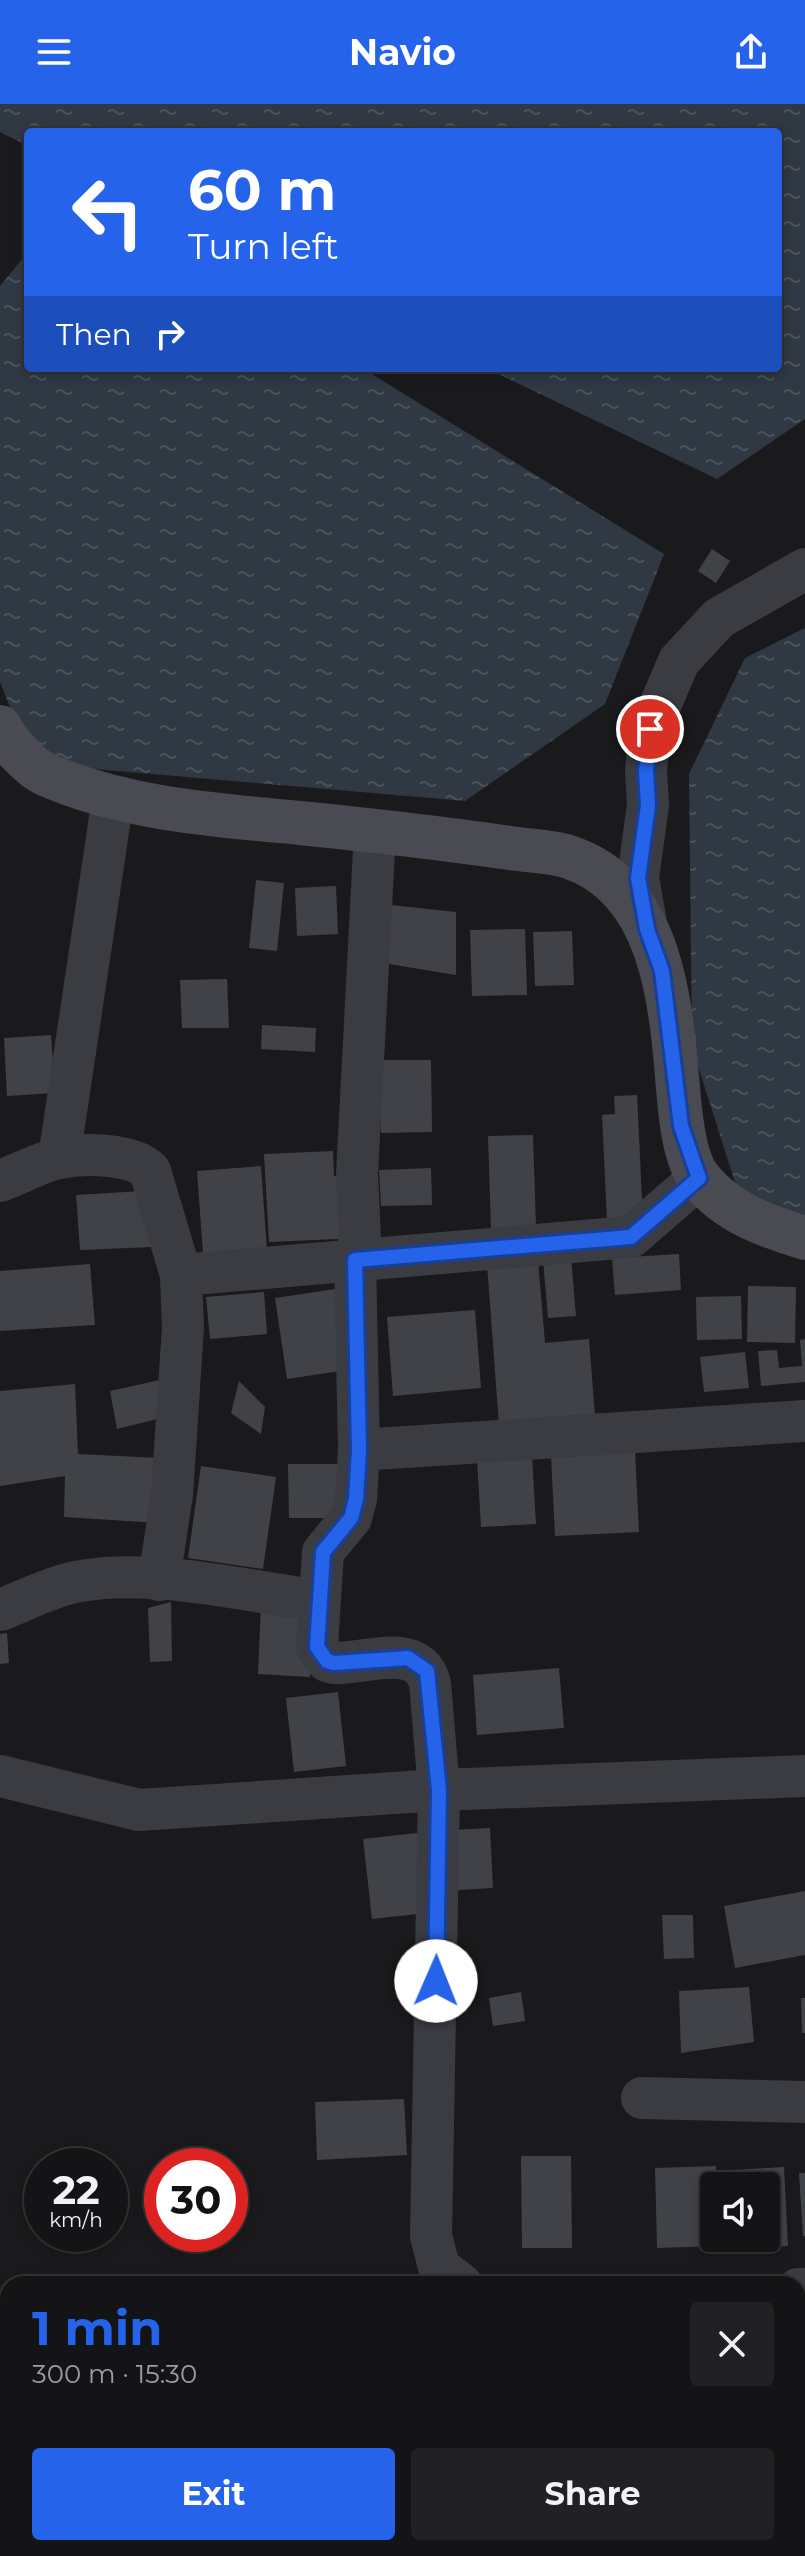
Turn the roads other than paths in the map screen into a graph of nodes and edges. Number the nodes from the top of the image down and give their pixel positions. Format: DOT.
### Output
graph roads {
  1 [pos="805,569"];
  2 [pos="1,731"];
  3 [pos="113,798"];
  4 [pos="375,831"];
  5 [pos="647,929"];
  6 [pos="59,1158"];
  7 [pos="699,1178"];
  8 [pos="0,1181"];
  9 [pos="805,1238"];
  10 [pos="355,1260"];
  11 [pos="181,1275"];
  12 [pos="805,1421"];
  13 [pos="359,1450"];
  14 [pos="159,1580"];
  15 [pos="320,1601"];
  16 [pos="0,1610"];
  17 [pos="0,1776"];
  18 [pos="805,1776"];
  19 [pos="439,1790"];
  20 [pos="642,2098"];
  21 [pos="805,2102"];
  22 [pos="451,2276"];
  1 -- 5 [label="street"];
  2 -- 3 [label="main road"];
  3 -- 4 [label="main road"];
  3 -- 6 [label="street"];
  4 -- 5 [label="main road"];
  4 -- 10 [label="street"];
  5 -- 7 [label="main road"];
  6 -- 8 [label="street"];
  6 -- 11 [label="street"];
  7 -- 9 [label="main road"];
  7 -- 10 [label="street"];
  10 -- 11 [label="street"];
  10 -- 13 [label="street"];
  11 -- 14 [label="street"];
  12 -- 13 [label="street"];
  13 -- 15 [label="street"];
  14 -- 15 [label="street"];
  14 -- 16 [label="street"];
  15 -- 19 [label="street"];
  17 -- 19 [label="street"];
  18 -- 19 [label="street"];
  19 -- 22 [label="street"];
  20 -- 21 [label="street"];
}
